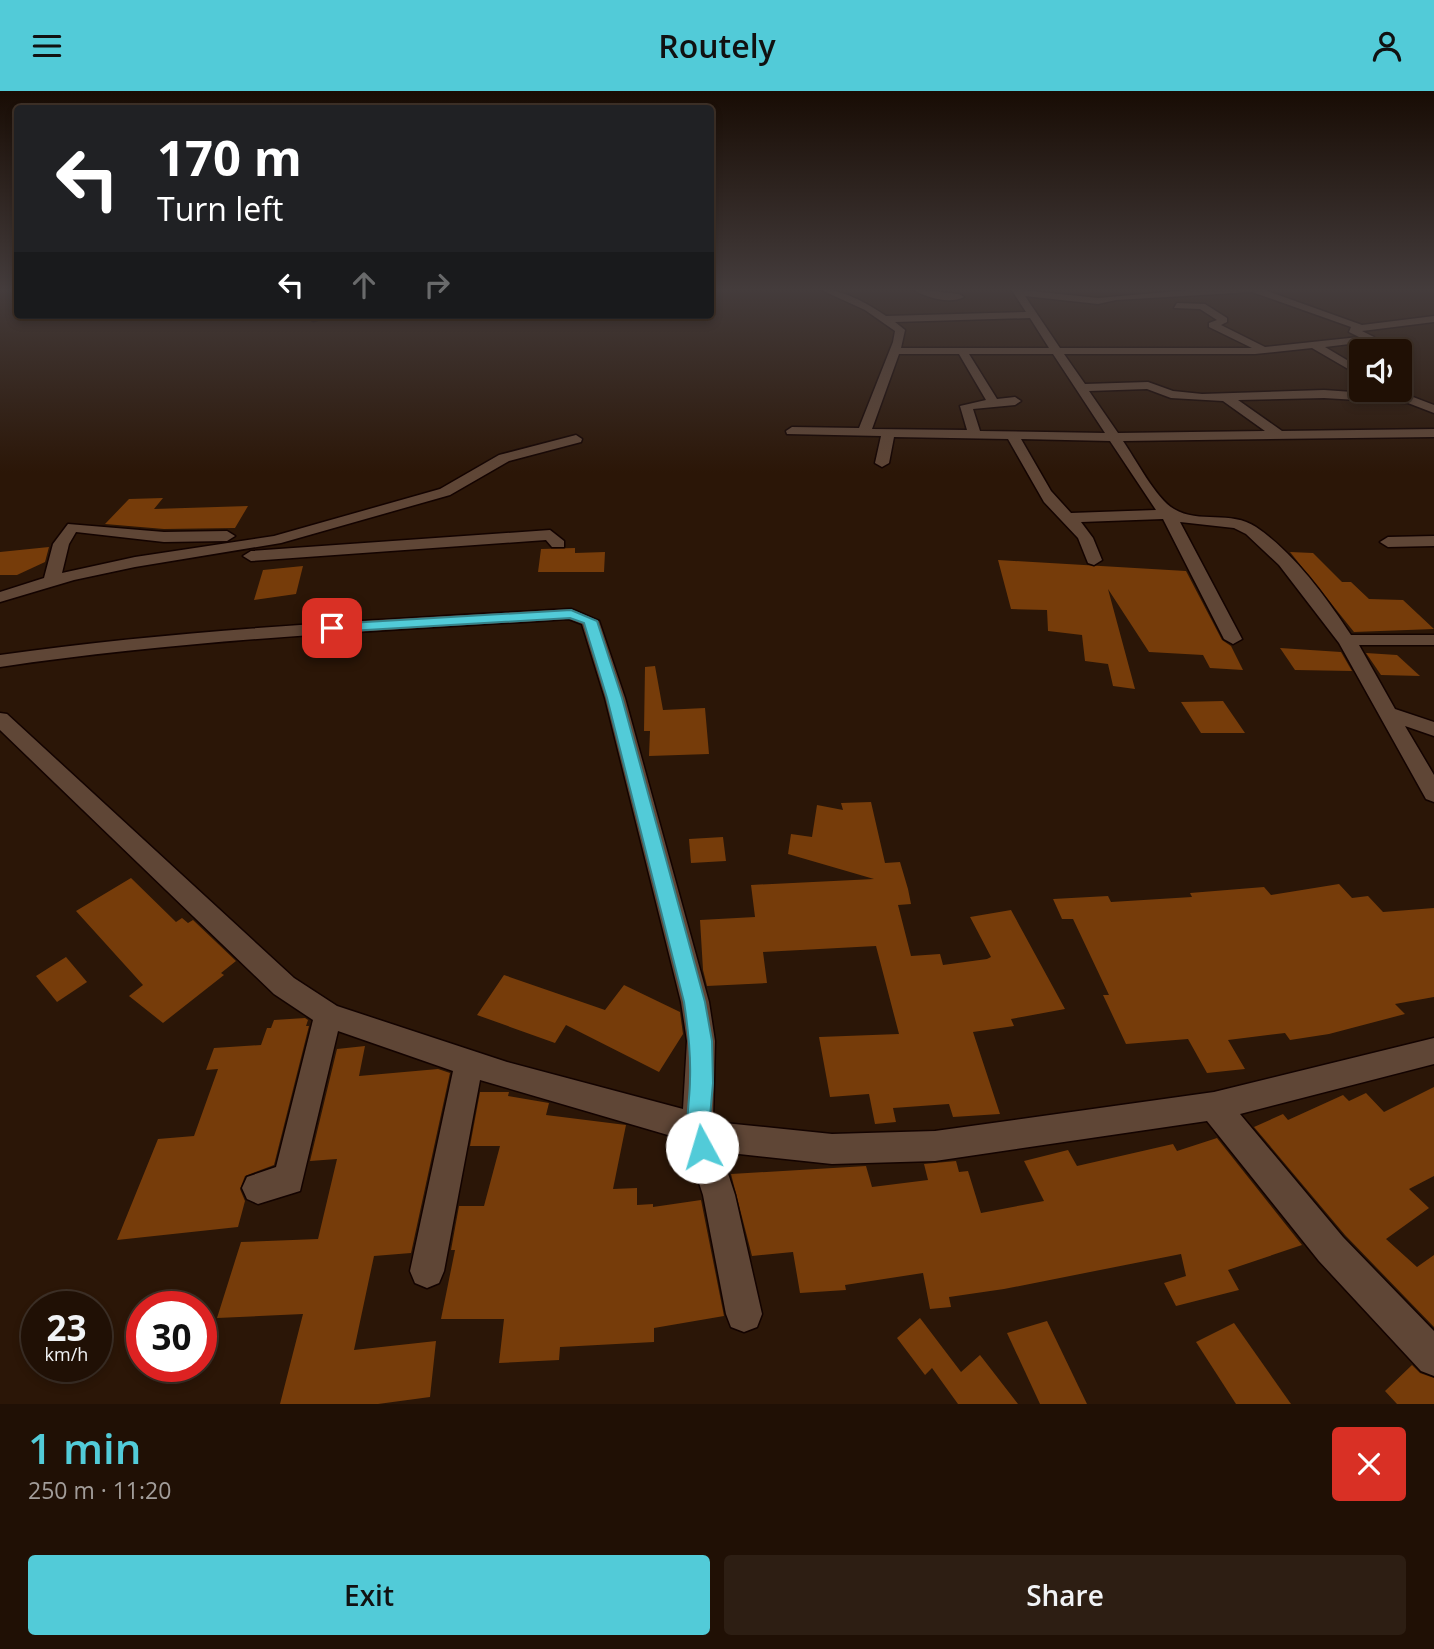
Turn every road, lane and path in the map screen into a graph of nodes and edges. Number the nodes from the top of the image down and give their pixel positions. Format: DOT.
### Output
graph roads {
  1 [pos="1031,350"];
  2 [pos="1057,350"];
  3 [pos="1323,350"];
  4 [pos="894,351"];
  5 [pos="962,351"];
  6 [pos="1349,366"];
  7 [pos="1082,388"];
  8 [pos="1412,393"];
  9 [pos="1427,393"];
  10 [pos="1225,397"];
  11 [pos="1413,400"];
  12 [pos="992,401"];
  13 [pos="1015,401"];
  14 [pos="1434,409"];
  15 [pos="792,431"];
  16 [pos="864,432"];
  17 [pos="1434,433"];
  18 [pos="888,434"];
  19 [pos="1279,435"];
  20 [pos="975,436"];
  21 [pos="1013,436"];
  22 [pos="1115,437"];
  23 [pos="576,439"];
  24 [pos="882,463"];
  25 [pos="1168,514"];
  26 [pos="1070,518"];
  27 [pos="344,519"];
  28 [pos="1388,542"];
  29 [pos="558,544"];
  30 [pos="1430,544"];
  31 [pos="1094,560"];
  32 [pos="135,562"];
  33 [pos="52,581"];
  34 [pos="0,597"];
  35 [pos="1233,639"];
  36 [pos="1349,640"];
  37 [pos="1434,641"];
  38 [pos="0,661"];
  39 [pos="1390,714"];
  40 [pos="0,719"];
  41 [pos="1434,729"];
  42 [pos="1434,794"];
  43 [pos="328,1015"];
  44 [pos="1434,1051"];
  45 [pos="469,1063"];
  46 [pos="1214,1107"];
  47 [pos="697,1128"];
  48 [pos="258,1188"];
  49 [pos="427,1271"];
  50 [pos="744,1314"];
  51 [pos="1434,1358"];
  1 -- 5 [label="street"];
  2 -- 7 [label="street"];
  3 -- 6 [label="street"];
  4 -- 5 [label="street"];
  4 -- 16 [label="street"];
  5 -- 12 [label="street"];
  7 -- 10 [label="street"];
  7 -- 22 [label="street"];
  8 -- 9 [label="street"];
  10 -- 11 [label="street"];
  10 -- 19 [label="street"];
  11 -- 14 [label="street"];
  12 -- 13 [label="street"];
  12 -- 20 [label="street"];
  15 -- 16 [label="street"];
  16 -- 18 [label="street"];
  17 -- 19 [label="street"];
  18 -- 20 [label="street"];
  18 -- 24 [label="street"];
  19 -- 22 [label="street"];
  20 -- 21 [label="street"];
  21 -- 22 [label="street"];
  21 -- 26 [label="street"];
  22 -- 25 [label="street"];
  23 -- 27 [label="street"];
  25 -- 26 [label="street"];
  25 -- 35 [label="street"];
  25 -- 36 [label="street"];
  26 -- 31 [label="street"];
  27 -- 32 [label="street"];
  27 -- 33 [label="street"];
  28 -- 30 [label="street"];
  29 -- 32 [label="street"];
  32 -- 33 [label="street"];
  33 -- 34 [label="street"];
  36 -- 37 [label="street"];
  36 -- 39 [label="street"];
  38 -- 47 [label="street"];
  39 -- 41 [label="street"];
  39 -- 42 [label="street"];
  40 -- 43 [label="street"];
  43 -- 45 [label="street"];
  43 -- 48 [label="street"];
  44 -- 46 [label="street"];
  45 -- 47 [label="street"];
  45 -- 49 [label="street"];
  46 -- 47 [label="street"];
  46 -- 51 [label="street"];
  47 -- 50 [label="street"];
}
